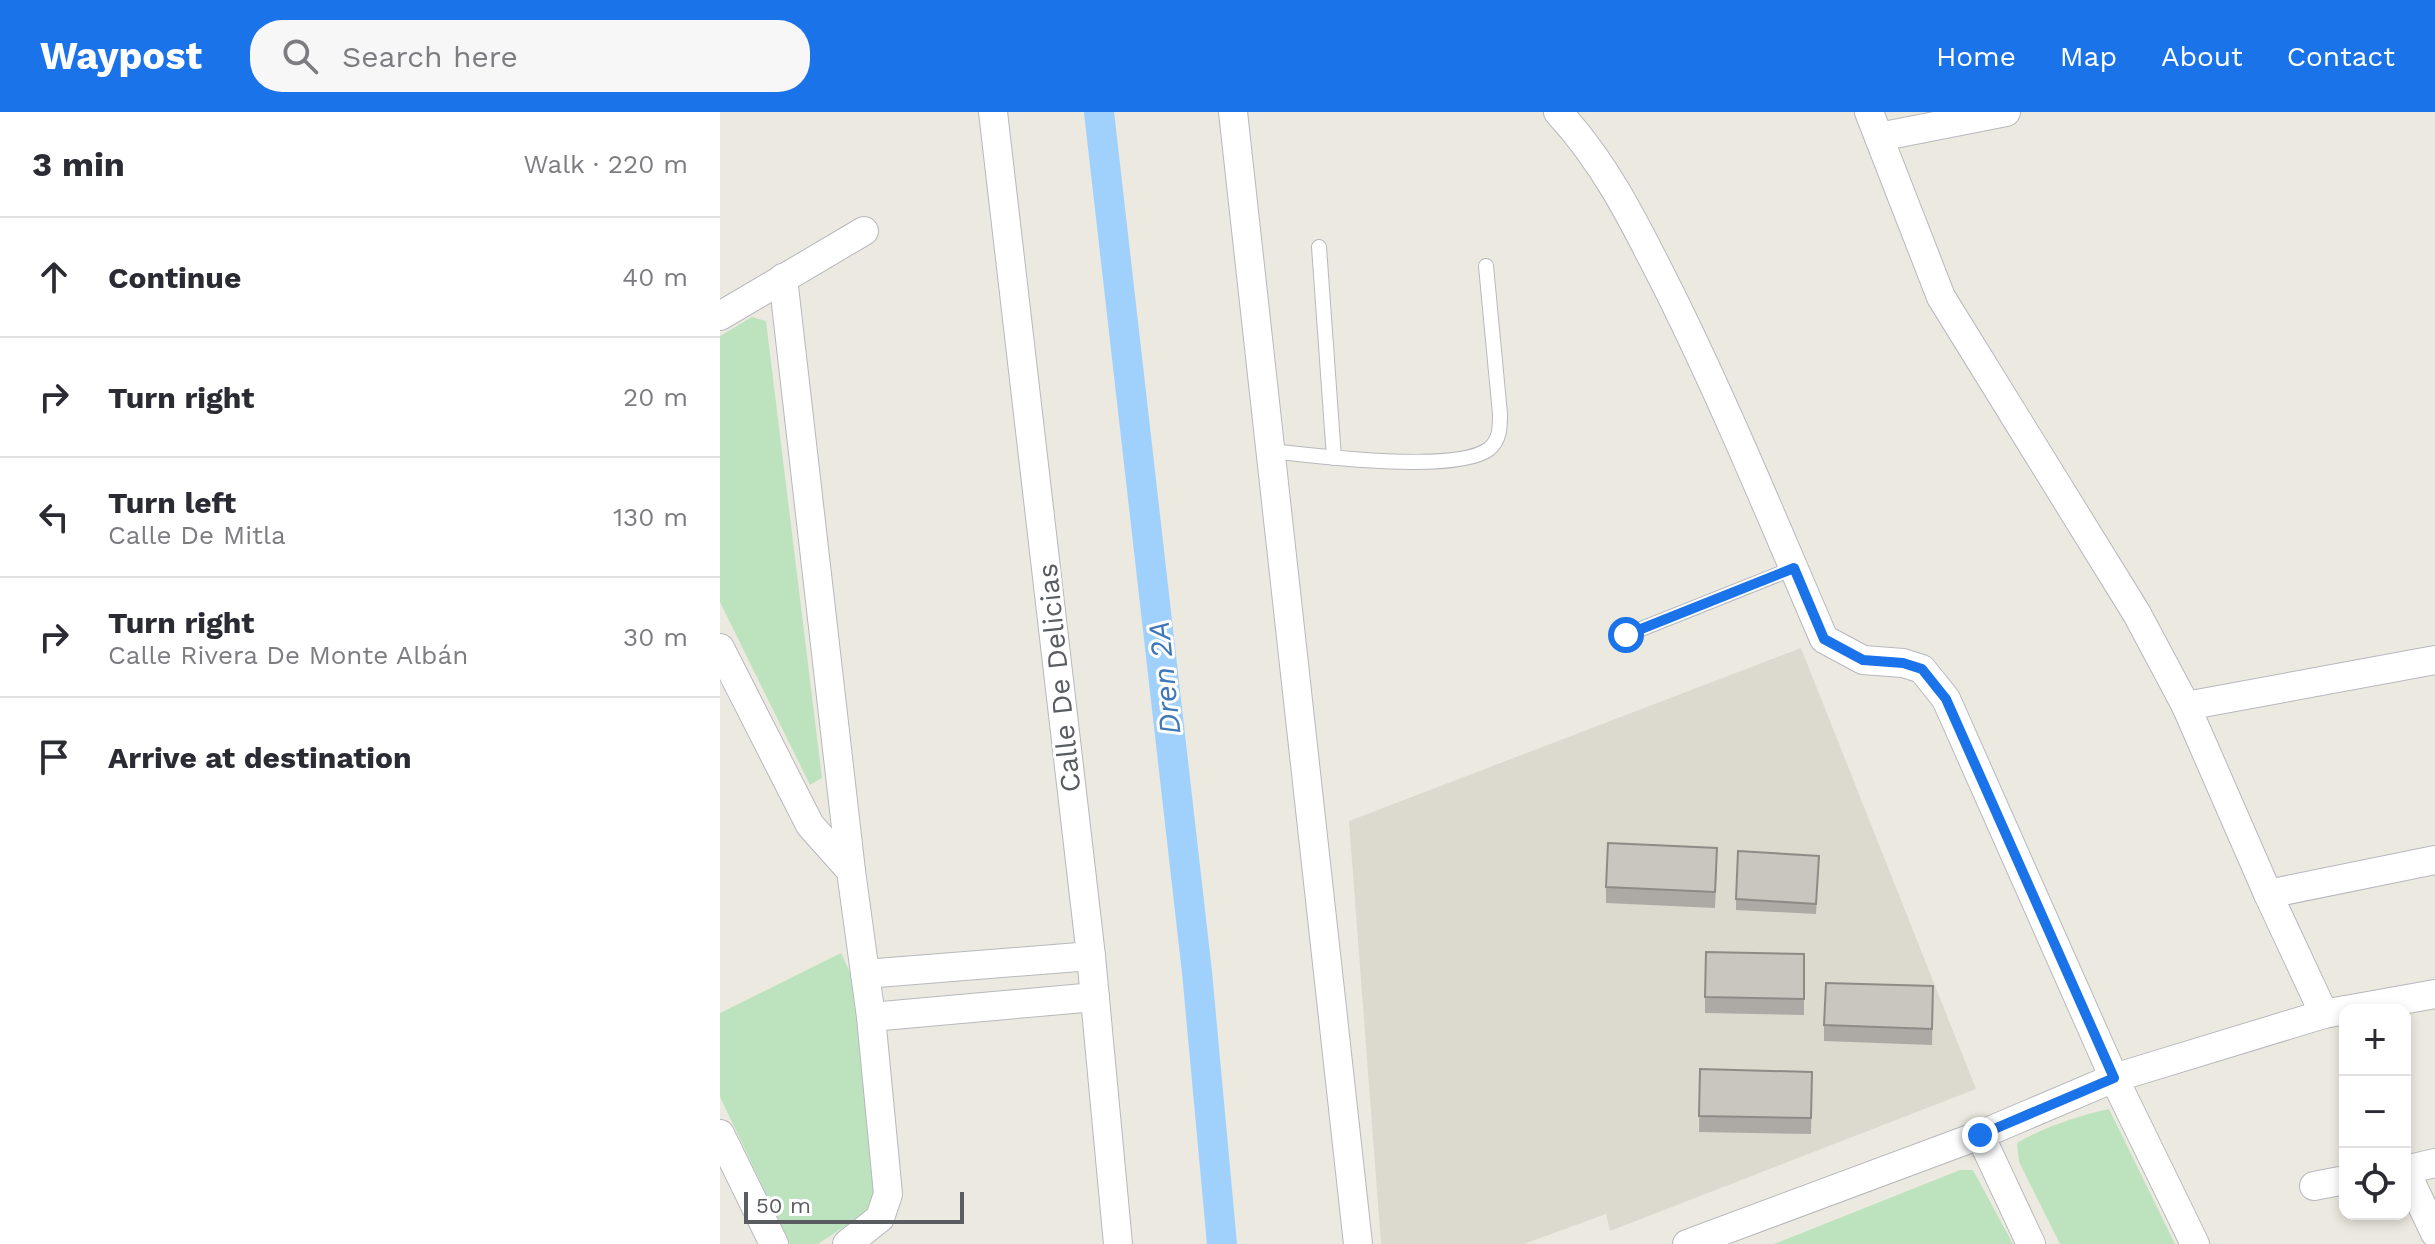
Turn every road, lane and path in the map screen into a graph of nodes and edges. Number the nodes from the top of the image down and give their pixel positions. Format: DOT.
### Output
graph roads {
  1 [pos="993,112"];
  2 [pos="1233,112"];
  3 [pos="1558,112"];
  4 [pos="2006,112"];
  5 [pos="1874,125"];
  6 [pos="864,231"];
  7 [pos="1319,247"];
  8 [pos="1486,266"];
  9 [pos="783,278"];
  10 [pos="720,316"];
  11 [pos="1272,451"];
  12 [pos="1334,458"];
  13 [pos="1794,568"];
  14 [pos="1626,635"];
  15 [pos="720,648"];
  16 [pos="2435,660"];
  17 [pos="2186,706"];
  18 [pos="2435,860"];
  19 [pos="851,871"];
  20 [pos="2268,894"];
  21 [pos="1091,956"];
  22 [pos="865,974"];
  23 [pos="2435,994"];
  24 [pos="1095,997"];
  25 [pos="2338,1011"];
  26 [pos="871,1017"];
  27 [pos="2114,1078"];
  28 [pos="720,1134"];
  29 [pos="1980,1135"];
  30 [pos="2435,1163"];
  31 [pos="2411,1169"];
  32 [pos="2339,1181"];
  33 [pos="2411,1183"];
  34 [pos="2314,1186"];
  35 [pos="2435,1233"];
  36 [pos="774,1244"];
  37 [pos="847,1244"];
  38 [pos="1118,1244"];
  39 [pos="1358,1244"];
  40 [pos="1687,1244"];
  41 [pos="2031,1244"];
  42 [pos="2195,1244"];
  1 -- 21 [label="street, Calle De Delicias"];
  2 -- 11 [label="street"];
  3 -- 13 [label="street"];
  4 -- 5 [label="street"];
  5 -- 17 [label="street"];
  6 -- 9 [label="street"];
  7 -- 12 [label="lane"];
  8 -- 12 [label="lane"];
  9 -- 10 [label="street"];
  9 -- 19 [label="street"];
  11 -- 12 [label="lane"];
  11 -- 39 [label="street"];
  13 -- 14 [label="lane"];
  13 -- 27 [label="street"];
  15 -- 19 [label="street"];
  16 -- 17 [label="street"];
  17 -- 20 [label="street"];
  18 -- 20 [label="street"];
  19 -- 22 [label="street"];
  20 -- 25 [label="street"];
  21 -- 22 [label="street"];
  21 -- 24 [label="street, Calle De Delicias"];
  22 -- 26 [label="street"];
  23 -- 25 [label="street"];
  24 -- 26 [label="street"];
  24 -- 38 [label="street, Calle De Delicias"];
  25 -- 27 [label="street"];
  26 -- 37 [label="street"];
  27 -- 29 [label="street"];
  27 -- 42 [label="street"];
  28 -- 36 [label="street"];
  29 -- 40 [label="street"];
  29 -- 41 [label="street"];
  30 -- 31 [label="street"];
  32 -- 34 [label="street"];
  33 -- 35 [label="street"];
}
